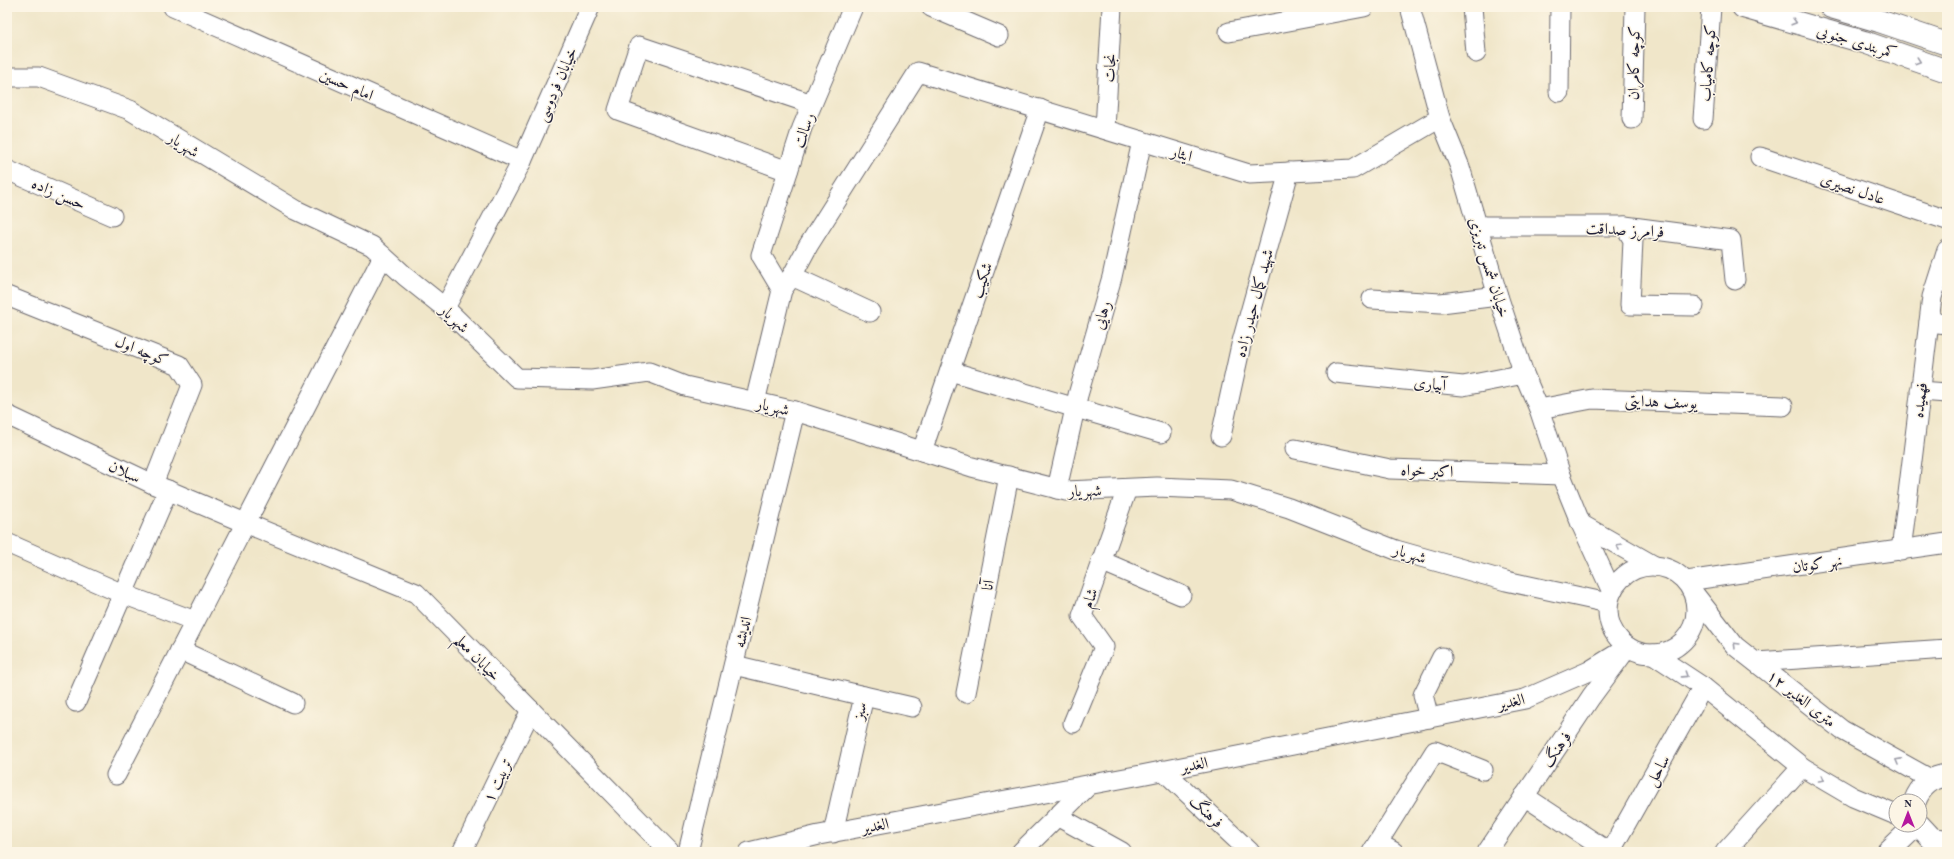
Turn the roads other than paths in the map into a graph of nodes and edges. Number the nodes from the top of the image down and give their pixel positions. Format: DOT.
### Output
graph roads {
  1 [pos="173,7"];
  2 [pos="590,7"];
  3 [pos="852,7"];
  4 [pos="931,7"];
  5 [pos="1112,7"];
  6 [pos="1364,7"];
  7 [pos="1410,7"];
  8 [pos="1472,7"];
  9 [pos="1560,7"];
  10 [pos="1635,7"];
  11 [pos="1711,7"];
  12 [pos="1743,7"];
  13 [pos="1831,7"];
  14 [pos="1880,14"];
  15 [pos="1229,32"];
  16 [pos="999,36"];
  17 [pos="1947,44"];
  18 [pos="1476,53"];
  19 [pos="1947,71"];
  20 [pos="7,77"];
  21 [pos="1559,92"];
  22 [pos="812,104"];
  23 [pos="1040,109"];
  24 [pos="1440,118"];
  25 [pos="1632,119"];
  26 [pos="1703,119"];
  27 [pos="1105,129"];
  28 [pos="1142,141"];
  29 [pos="1760,157"];
  30 [pos="522,161"];
  31 [pos="7,170"];
  32 [pos="788,171"];
  33 [pos="1289,172"];
  34 [pos="112,216"];
  35 [pos="1947,220"];
  36 [pos="1478,226"];
  37 [pos="1625,226"];
  38 [pos="1947,250"];
  39 [pos="383,256"];
  40 [pos="1734,280"];
  41 [pos="787,283"];
  42 [pos="7,296"];
  43 [pos="1498,296"];
  44 [pos="1372,298"];
  45 [pos="1694,306"];
  46 [pos="445,308"];
  47 [pos="870,312"];
  48 [pos="1938,323"];
  49 [pos="950,372"];
  50 [pos="1336,373"];
  51 [pos="1524,374"];
  52 [pos="1920,391"];
  53 [pos="1947,393"];
  54 [pos="755,402"];
  55 [pos="1783,406"];
  56 [pos="1075,407"];
  57 [pos="1539,409"];
  58 [pos="795,411"];
  59 [pos="7,415"];
  60 [pos="1161,433"];
  61 [pos="1221,436"];
  62 [pos="1295,449"];
  63 [pos="922,450"];
  64 [pos="1561,475"];
  65 [pos="1009,476"];
  66 [pos="161,487"];
  67 [pos="1057,489"];
  68 [pos="1127,489"];
  69 [pos="245,523"];
  70 [pos="1581,524"];
  71 [pos="7,543"];
  72 [pos="1947,543"];
  73 [pos="1900,551"];
  74 [pos="1102,561"];
  75 [pos="1652,565"];
  76 [pos="1690,586"];
  77 [pos="123,594"];
  78 [pos="1181,595"];
  79 [pos="1610,597"];
  80 [pos="194,621"];
  81 [pos="1628,647"];
  82 [pos="1947,649"];
  83 [pos="180,650"];
  84 [pos="1652,654"];
  85 [pos="1442,657"];
  86 [pos="1756,662"];
  87 [pos="734,665"];
  88 [pos="1704,687"];
  89 [pos="966,693"];
  90 [pos="864,696"];
  91 [pos="76,702"];
  92 [pos="293,703"];
  93 [pos="912,707"];
  94 [pos="531,710"];
  95 [pos="1429,718"];
  96 [pos="1073,723"];
  97 [pos="1802,767"];
  98 [pos="1163,770"];
  99 [pos="1483,770"];
  100 [pos="116,775"];
  101 [pos="1940,778"];
  102 [pos="1089,784"];
  103 [pos="1919,793"];
  104 [pos="1524,796"];
  105 [pos="1888,812"];
  106 [pos="1057,816"];
  107 [pos="833,833"];
  108 [pos="1927,836"];
  109 [pos="1375,848"];
  110 [pos="463,850"];
  111 [pos="670,852"];
  112 [pos="688,852"];
  113 [pos="749,852"];
  114 [pos="1021,852"];
  115 [pos="1122,852"];
  116 [pos="1250,852"];
  117 [pos="1394,852"];
  118 [pos="1487,852"];
  119 [pos="1610,852"];
  120 [pos="1725,852"];
  121 [pos="1888,852"];
  1 -- 30 [label="street, امام حسین"];
  2 -- 30 [label="street, خیابان فردوسی"];
  3 -- 22 [label="street, رسالت"];
  4 -- 16 [label="street"];
  5 -- 27 [label="street, نجات"];
  6 -- 15 [label="street"];
  7 -- 24 [label="street, خیابان شمس تبریزی"];
  8 -- 18 [label="street"];
  9 -- 21 [label="street"];
  10 -- 25 [label="street, کوچه کامران"];
  11 -- 26 [label="street, کوچه کامیاب"];
  12 -- 19 [label="main road, کمربندی جنوبی, one-way"];
  13 -- 14 [label="main road, کمربندی جنوبی"];
  14 -- 17 [label="main road, کمربندی جنوبی"];
  20 -- 39 [label="street, شهریار"];
  22 -- 32 [label="street, رسالت"];
  22 -- 32 [label="street"];
  23 -- 27 [label="street, ایثار"];
  23 -- 41 [label="street, ایثار"];
  23 -- 49 [label="street, شکیب"];
  24 -- 33 [label="street, ایثار"];
  24 -- 36 [label="street, خیابان شمس تبریزی"];
  27 -- 28 [label="street, ایثار"];
  28 -- 33 [label="street, ایثار"];
  28 -- 56 [label="street, رهایی"];
  29 -- 35 [label="street, عادل نصیری"];
  30 -- 46 [label="street, خیابان فردوسی"];
  31 -- 34 [label="street, حسن زاده"];
  32 -- 41 [label="street, رسالت"];
  33 -- 61 [label="street, شهید کمال حیدر زاده"];
  36 -- 37 [label="street, فرامرز صداقت"];
  36 -- 43 [label="street, خیابان شمس تبریزی"];
  37 -- 40 [label="street, فرامرز صداقت"];
  37 -- 45 [label="street"];
  38 -- 48 [label="street, فهمیده"];
  39 -- 46 [label="street, شهریار"];
  39 -- 69 [label="street"];
  41 -- 47 [label="street"];
  41 -- 54 [label="street"];
  42 -- 66 [label="street, کوچه اول"];
  43 -- 44 [label="street"];
  43 -- 51 [label="street, خیابان شمس تبریزی"];
  46 -- 54 [label="street, شهریار"];
  48 -- 52 [label="street, فهمیده"];
  49 -- 56 [label="street"];
  49 -- 63 [label="street, شکیب"];
  50 -- 51 [label="street, آبیاری"];
  51 -- 57 [label="street, خیابان شمس تبریزی"];
  52 -- 53 [label="street"];
  52 -- 73 [label="street, فهمیده"];
  54 -- 58 [label="street, شهریار"];
  55 -- 57 [label="street, یوسف هدایتی"];
  56 -- 60 [label="street"];
  56 -- 67 [label="street, رهایی"];
  57 -- 64 [label="street, خیابان شمس تبریزی"];
  58 -- 63 [label="street, شهریار"];
  58 -- 87 [label="street, اندیشه"];
  59 -- 66 [label="street, سبلان"];
  62 -- 64 [label="street, اکبر خواه"];
  63 -- 65 [label="street, شهریار"];
  64 -- 70 [label="street, خیابان شمس تبریزی"];
  65 -- 67 [label="street, شهریار"];
  65 -- 89 [label="street, آنا"];
  66 -- 69 [label="street, سبلان"];
  66 -- 77 [label="street"];
  67 -- 68 [label="street, شهریار"];
  68 -- 74 [label="street, شام"];
  68 -- 79 [label="street, شهریار"];
  69 -- 80 [label="street"];
  69 -- 94 [label="street, خیابان معلم"];
  75 -- 70 [label="street, one-way"];
  70 -- 79 [label="street, خیابان شمس تبریزی"];
  71 -- 77 [label="street"];
  72 -- 73 [label="street, نهر کوتان"];
  73 -- 76 [label="street, نهر کوتان"];
  74 -- 78 [label="street"];
  74 -- 96 [label="street, شام"];
  75 -- 76 [label="street"];
  75 -- 79 [label="street"];
  76 -- 84 [label="street"];
  86 -- 76 [label="street, ۱۲ متری الغدیر, one-way"];
  77 -- 80 [label="street"];
  77 -- 91 [label="street"];
  79 -- 81 [label="street"];
  80 -- 83 [label="street"];
  81 -- 84 [label="street"];
  81 -- 95 [label="street, الغدیر"];
  81 -- 104 [label="street, فرهنگ"];
  82 -- 86 [label="street"];
  83 -- 92 [label="street"];
  83 -- 100 [label="street"];
  84 -- 88 [label="street, one-way"];
  85 -- 95 [label="street"];
  101 -- 86 [label="street, ۱۲ متری الغدیر, one-way"];
  87 -- 90 [label="street, سبز"];
  87 -- 112 [label="street, اندیشه"];
  88 -- 97 [label="street"];
  88 -- 119 [label="street, ساحل"];
  90 -- 93 [label="street"];
  90 -- 107 [label="street, سبز"];
  94 -- 110 [label="street, تربیت ۱"];
  94 -- 111 [label="street, خیابان معلم"];
  95 -- 98 [label="street, الغدیر"];
  97 -- 105 [label="street, one-way"];
  97 -- 120 [label="street"];
  98 -- 102 [label="street, الغدیر"];
  98 -- 116 [label="street, فرهنگ"];
  99 -- 109 [label="street"];
  101 -- 103 [label="main road"];
  102 -- 106 [label="street"];
  102 -- 107 [label="street, الغدیر"];
  104 -- 118 [label="street, فرهنگ"];
  104 -- 119 [label="street, ساحل"];
  106 -- 114 [label="street"];
  106 -- 115 [label="street"];
  107 -- 113 [label="street, الغدیر"];
  108 -- 121 [label="main road"];
  109 -- 117 [label="street"];
}
